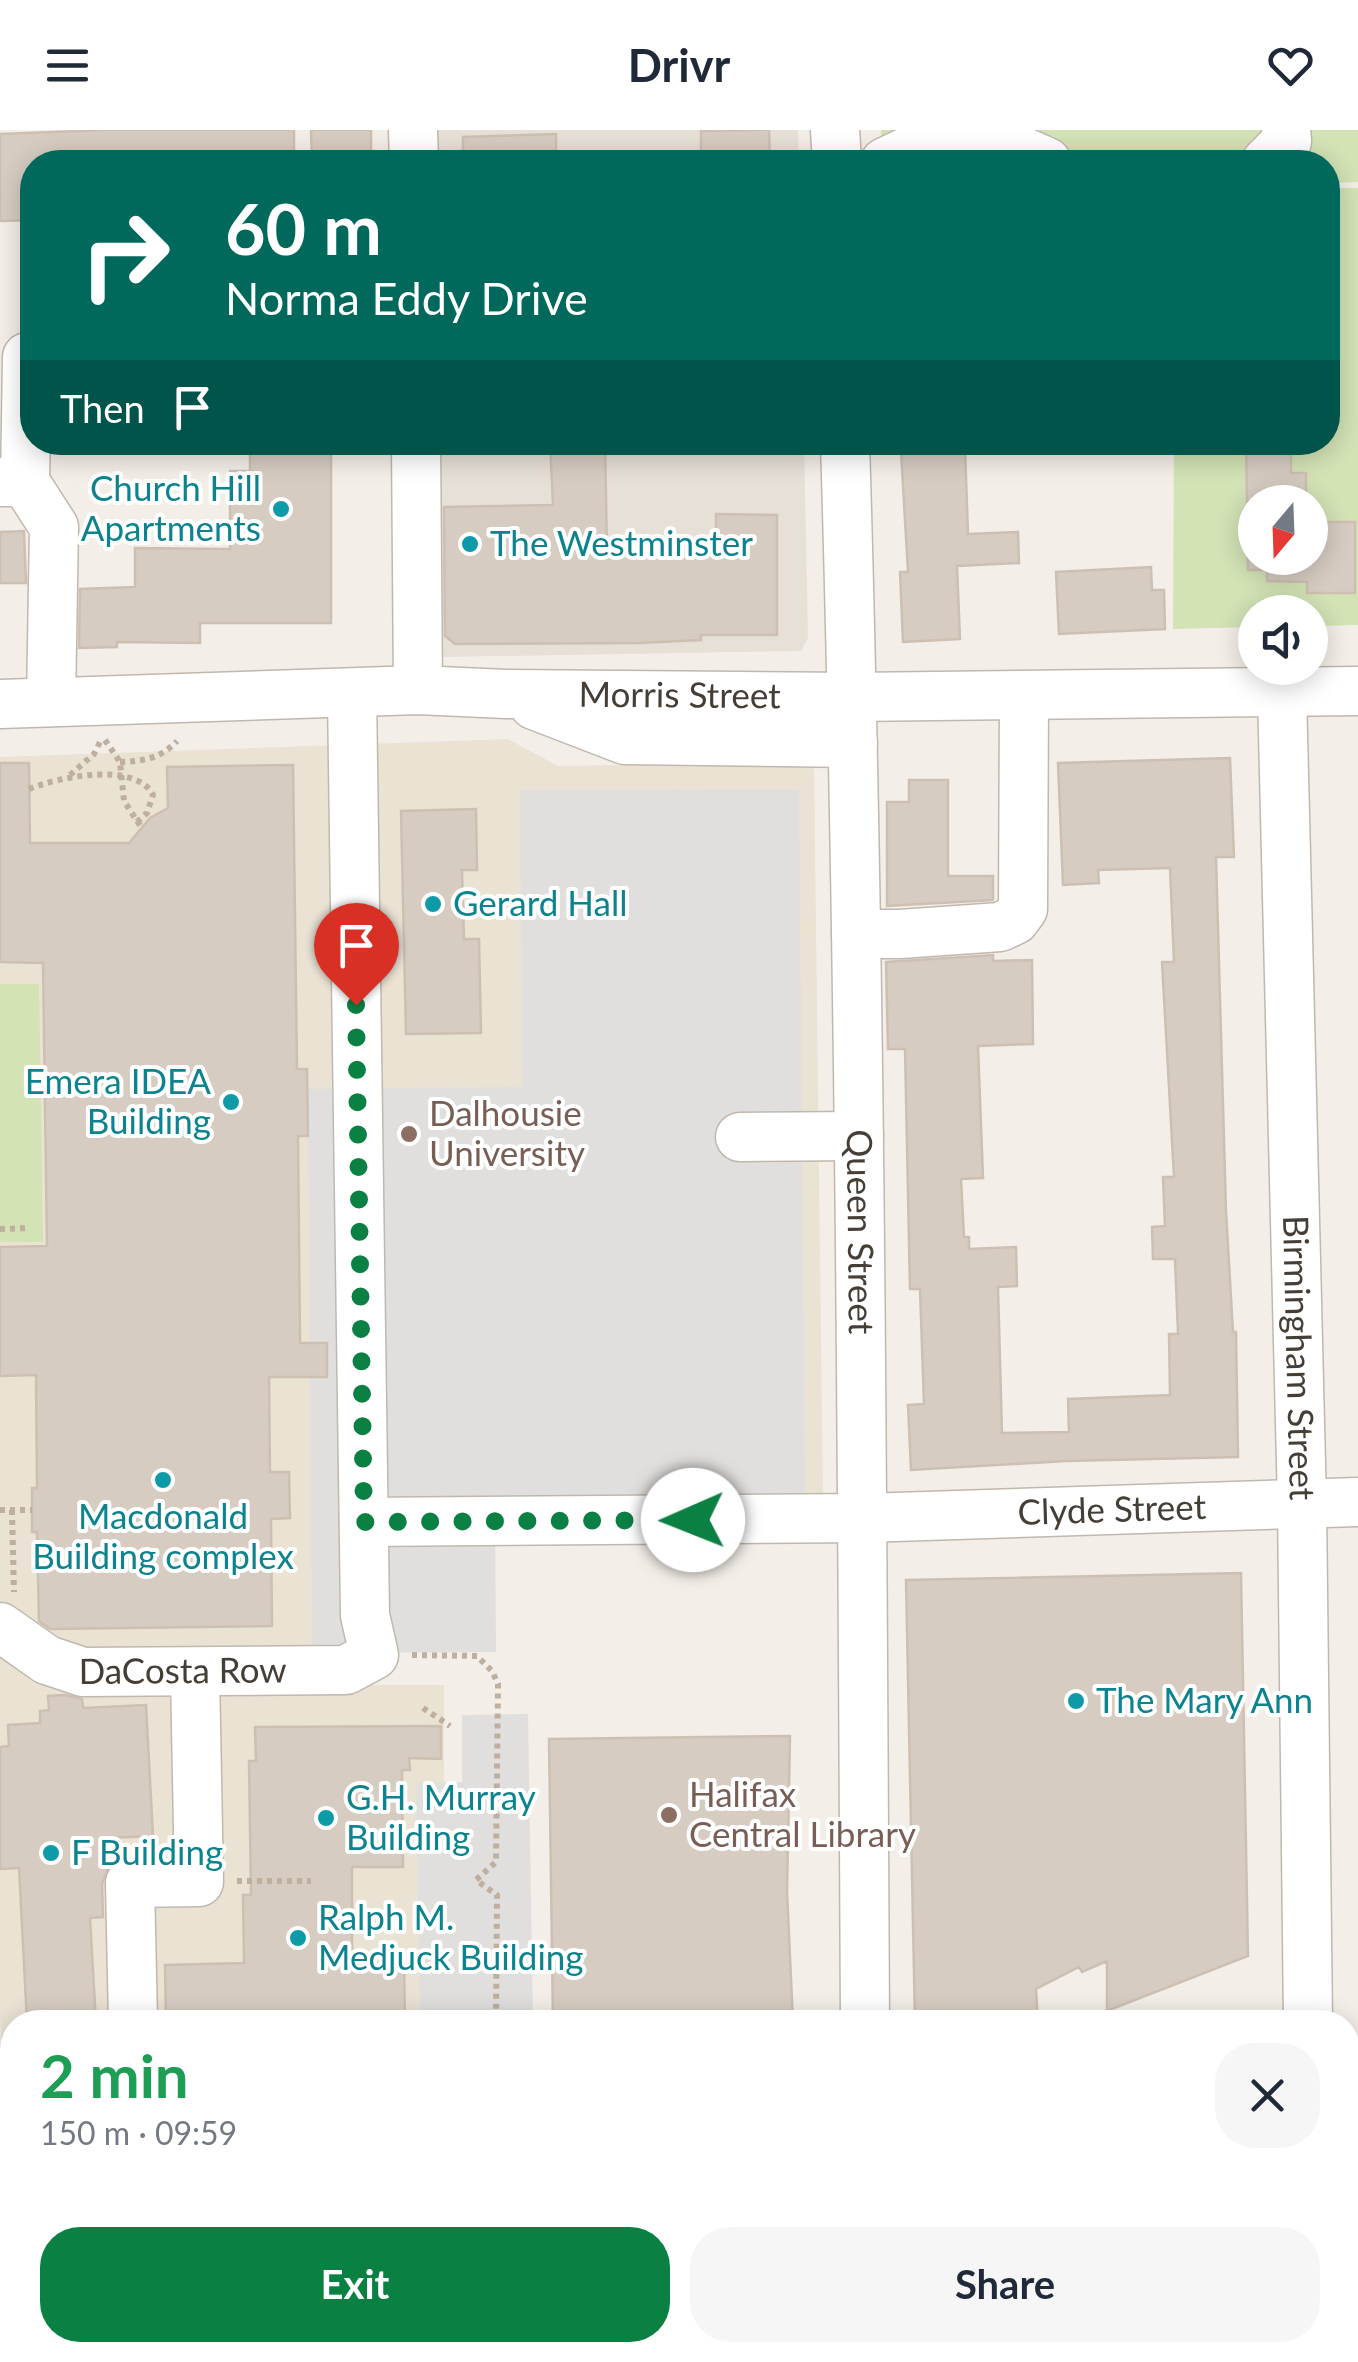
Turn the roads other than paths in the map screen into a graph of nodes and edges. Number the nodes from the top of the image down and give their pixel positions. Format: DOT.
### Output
graph roads {
  1 [pos="953,130"];
  2 [pos="975,130"];
  3 [pos="910,150"];
  4 [pos="1020,150"];
  5 [pos="20,420"];
  6 [pos="416,455"];
  7 [pos="845,455"];
  8 [pos="13,482"];
  9 [pos="418,690"];
  10 [pos="1358,692"];
  11 [pos="352,693"];
  12 [pos="506,694"];
  13 [pos="1282,694"];
  14 [pos="1024,696"];
  15 [pos="853,697"];
  16 [pos="51,702"];
  17 [pos="0,704"];
  18 [pos="854,743"];
  19 [pos="856,934"];
  20 [pos="740,1136"];
  21 [pos="859,1136"];
  22 [pos="1358,1502"];
  23 [pos="1302,1504"];
  24 [pos="864,1518"];
  25 [pos="364,1522"];
  26 [pos="7,1632"];
  27 [pos="195,1673"];
  28 [pos="133,2010"];
  29 [pos="865,2010"];
  30 [pos="1308,2010"];
  1 -- 3 [label="street"];
  2 -- 4 [label="street"];
  5 -- 8 [label="street"];
  6 -- 9 [label="street"];
  7 -- 15 [label="street, Queen Street"];
  8 -- 16 [label="street"];
  9 -- 11 [label="street, Morris Street"];
  9 -- 12 [label="street, Morris Street"];
  10 -- 13 [label="street, Morris Street"];
  11 -- 16 [label="street, Morris Street"];
  11 -- 25 [label="street"];
  12 -- 15 [label="street, Morris Street"];
  12 -- 18 [label="street"];
  13 -- 14 [label="street, Morris Street"];
  13 -- 23 [label="street, Birmingham Street"];
  14 -- 15 [label="street, Morris Street"];
  14 -- 19 [label="street"];
  15 -- 18 [label="street, Queen Street"];
  16 -- 17 [label="street, Morris Street"];
  18 -- 19 [label="street, Queen Street"];
  19 -- 21 [label="street, Queen Street"];
  20 -- 21 [label="street"];
  21 -- 24 [label="street, Queen Street"];
  22 -- 23 [label="street, Clyde Street"];
  23 -- 24 [label="street, Clyde Street"];
  23 -- 30 [label="street, Birmingham Street"];
  24 -- 25 [label="street, Clyde Street"];
  24 -- 29 [label="street, Queen Street"];
  25 -- 27 [label="street, DaCosta Row"];
  26 -- 27 [label="street, DaCosta Row"];
  27 -- 28 [label="street"];
}
